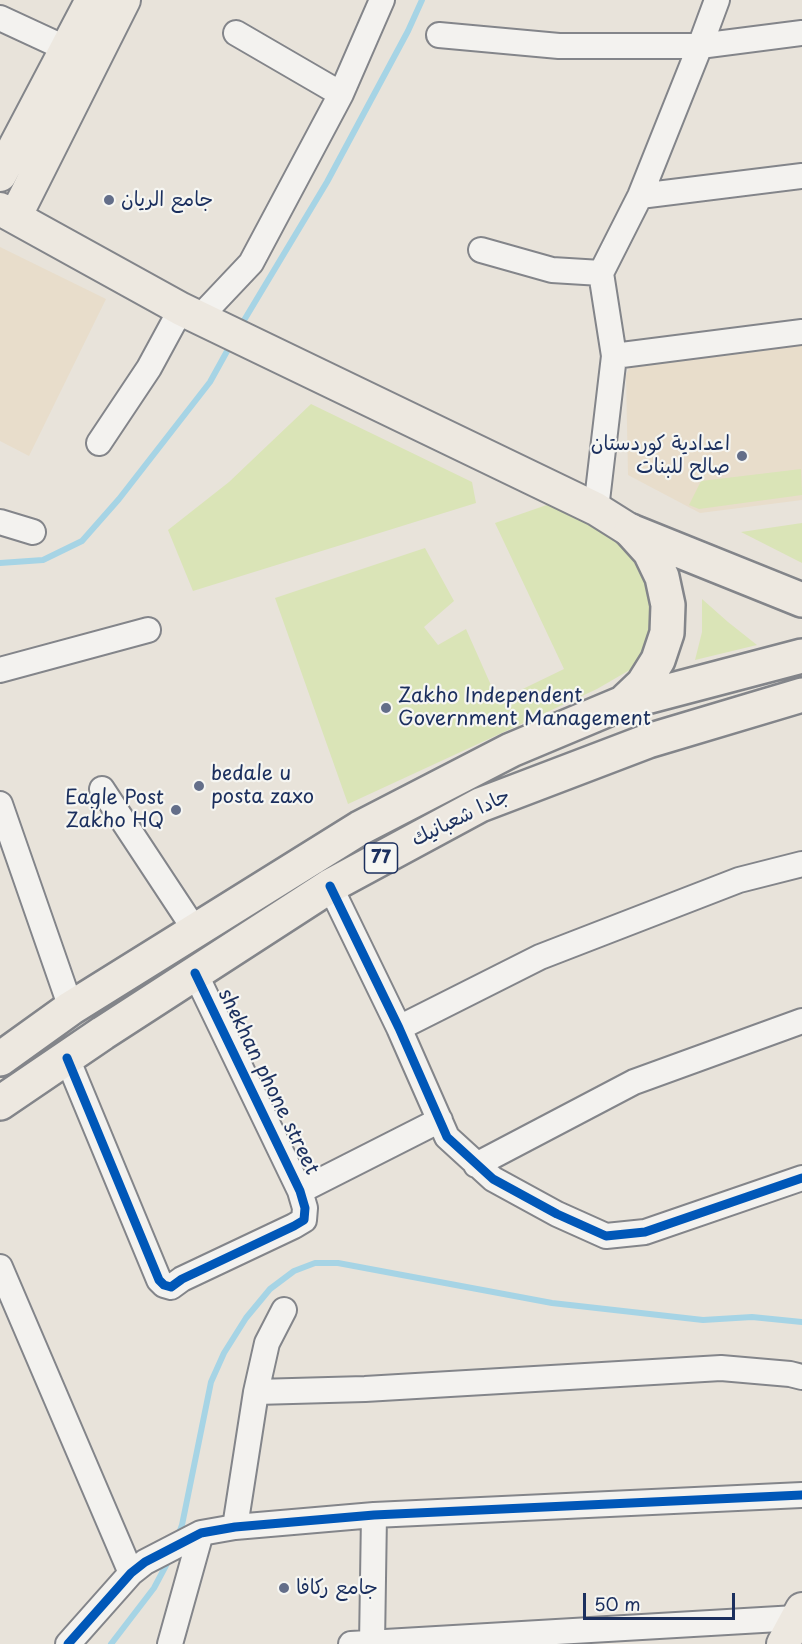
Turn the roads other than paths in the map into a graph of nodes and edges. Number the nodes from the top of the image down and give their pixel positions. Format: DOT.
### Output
graph roads {
  1 [pos="92,0"];
  2 [pos="124,0"];
  3 [pos="382,0"];
  4 [pos="717,0"];
  5 [pos="0,18"];
  6 [pos="236,33"];
  7 [pos="802,33"];
  8 [pos="439,35"];
  9 [pos="700,46"];
  10 [pos="66,49"];
  11 [pos="341,94"];
  12 [pos="0,175"];
  13 [pos="802,176"];
  14 [pos="640,196"];
  15 [pos="4,212"];
  16 [pos="481,250"];
  17 [pos="601,273"];
  18 [pos="195,316"];
  19 [pos="802,332"];
  20 [pos="614,356"];
  21 [pos="99,442"];
  22 [pos="596,509"];
  23 [pos="0,522"];
  24 [pos="631,531"];
  25 [pos="33,532"];
  26 [pos="802,600"];
  27 [pos="148,630"];
  28 [pos="802,657"];
  29 [pos="0,670"];
  30 [pos="802,695"];
  31 [pos="620,704"];
  32 [pos="102,789"];
  33 [pos="0,804"];
  34 [pos="802,864"];
  35 [pos="330,886"];
  36 [pos="195,930"];
  37 [pos="195,973"];
  38 [pos="71,1008"];
  39 [pos="802,1021"];
  40 [pos="399,1028"];
  41 [pos="67,1058"];
  42 [pos="0,1059"];
  43 [pos="0,1103"];
  44 [pos="440,1120"];
  45 [pos="476,1165"];
  46 [pos="802,1178"];
  47 [pos="303,1199"];
  48 [pos="0,1267"];
  49 [pos="284,1310"];
  50 [pos="802,1377"];
  51 [pos="256,1392"];
  52 [pos="802,1495"];
  53 [pos="374,1515"];
  54 [pos="235,1527"];
  55 [pos="195,1536"];
  56 [pos="138,1567"];
  57 [pos="794,1624"];
  58 [pos="365,1643"];
  59 [pos="68,1644"];
  60 [pos="170,1644"];
  1 -- 10 [label="main road"];
  2 -- 15 [label="main road"];
  3 -- 11 [label="street"];
  4 -- 9 [label="street"];
  5 -- 10 [label="street"];
  6 -- 11 [label="street"];
  7 -- 9 [label="street"];
  8 -- 9 [label="street"];
  9 -- 14 [label="street"];
  10 -- 12 [label="main road"];
  11 -- 18 [label="street"];
  13 -- 14 [label="street"];
  14 -- 17 [label="street"];
  15 -- 18 [label="main road"];
  16 -- 17 [label="street"];
  17 -- 20 [label="street"];
  18 -- 21 [label="street"];
  18 -- 22 [label="main road"];
  19 -- 20 [label="street"];
  20 -- 22 [label="street"];
  22 -- 24 [label="main road"];
  23 -- 25 [label="street"];
  24 -- 26 [label="highway"];
  24 -- 31 [label="highway"];
  27 -- 29 [label="street"];
  28 -- 31 [label="highway, 77"];
  30 -- 35 [label="highway, جادا شعبانيك / 77"];
  31 -- 36 [label="highway, جادا شعبانيك / 77"];
  32 -- 36 [label="street"];
  33 -- 38 [label="street"];
  34 -- 40 [label="street"];
  35 -- 37 [label="highway, جادا شعبانيك / 77"];
  35 -- 40 [label="street"];
  36 -- 38 [label="highway, جادا شعبانيك / 77"];
  37 -- 41 [label="highway, جادا شعبانيك / 77"];
  37 -- 47 [label="street, shekhan phone street"];
  38 -- 42 [label="highway, جادا شعبانيك / 77"];
  39 -- 45 [label="street"];
  40 -- 44 [label="street"];
  41 -- 43 [label="highway, جادا شعبانيك / 77"];
  41 -- 47 [label="street"];
  44 -- 45 [label="street"];
  44 -- 47 [label="street"];
  45 -- 46 [label="street"];
  48 -- 56 [label="street"];
  49 -- 51 [label="street"];
  50 -- 51 [label="street"];
  51 -- 54 [label="street"];
  52 -- 53 [label="street"];
  53 -- 54 [label="street"];
  53 -- 58 [label="street"];
  54 -- 55 [label="street"];
  55 -- 56 [label="street"];
  55 -- 60 [label="street"];
  56 -- 59 [label="street"];
  57 -- 58 [label="street"];
}
